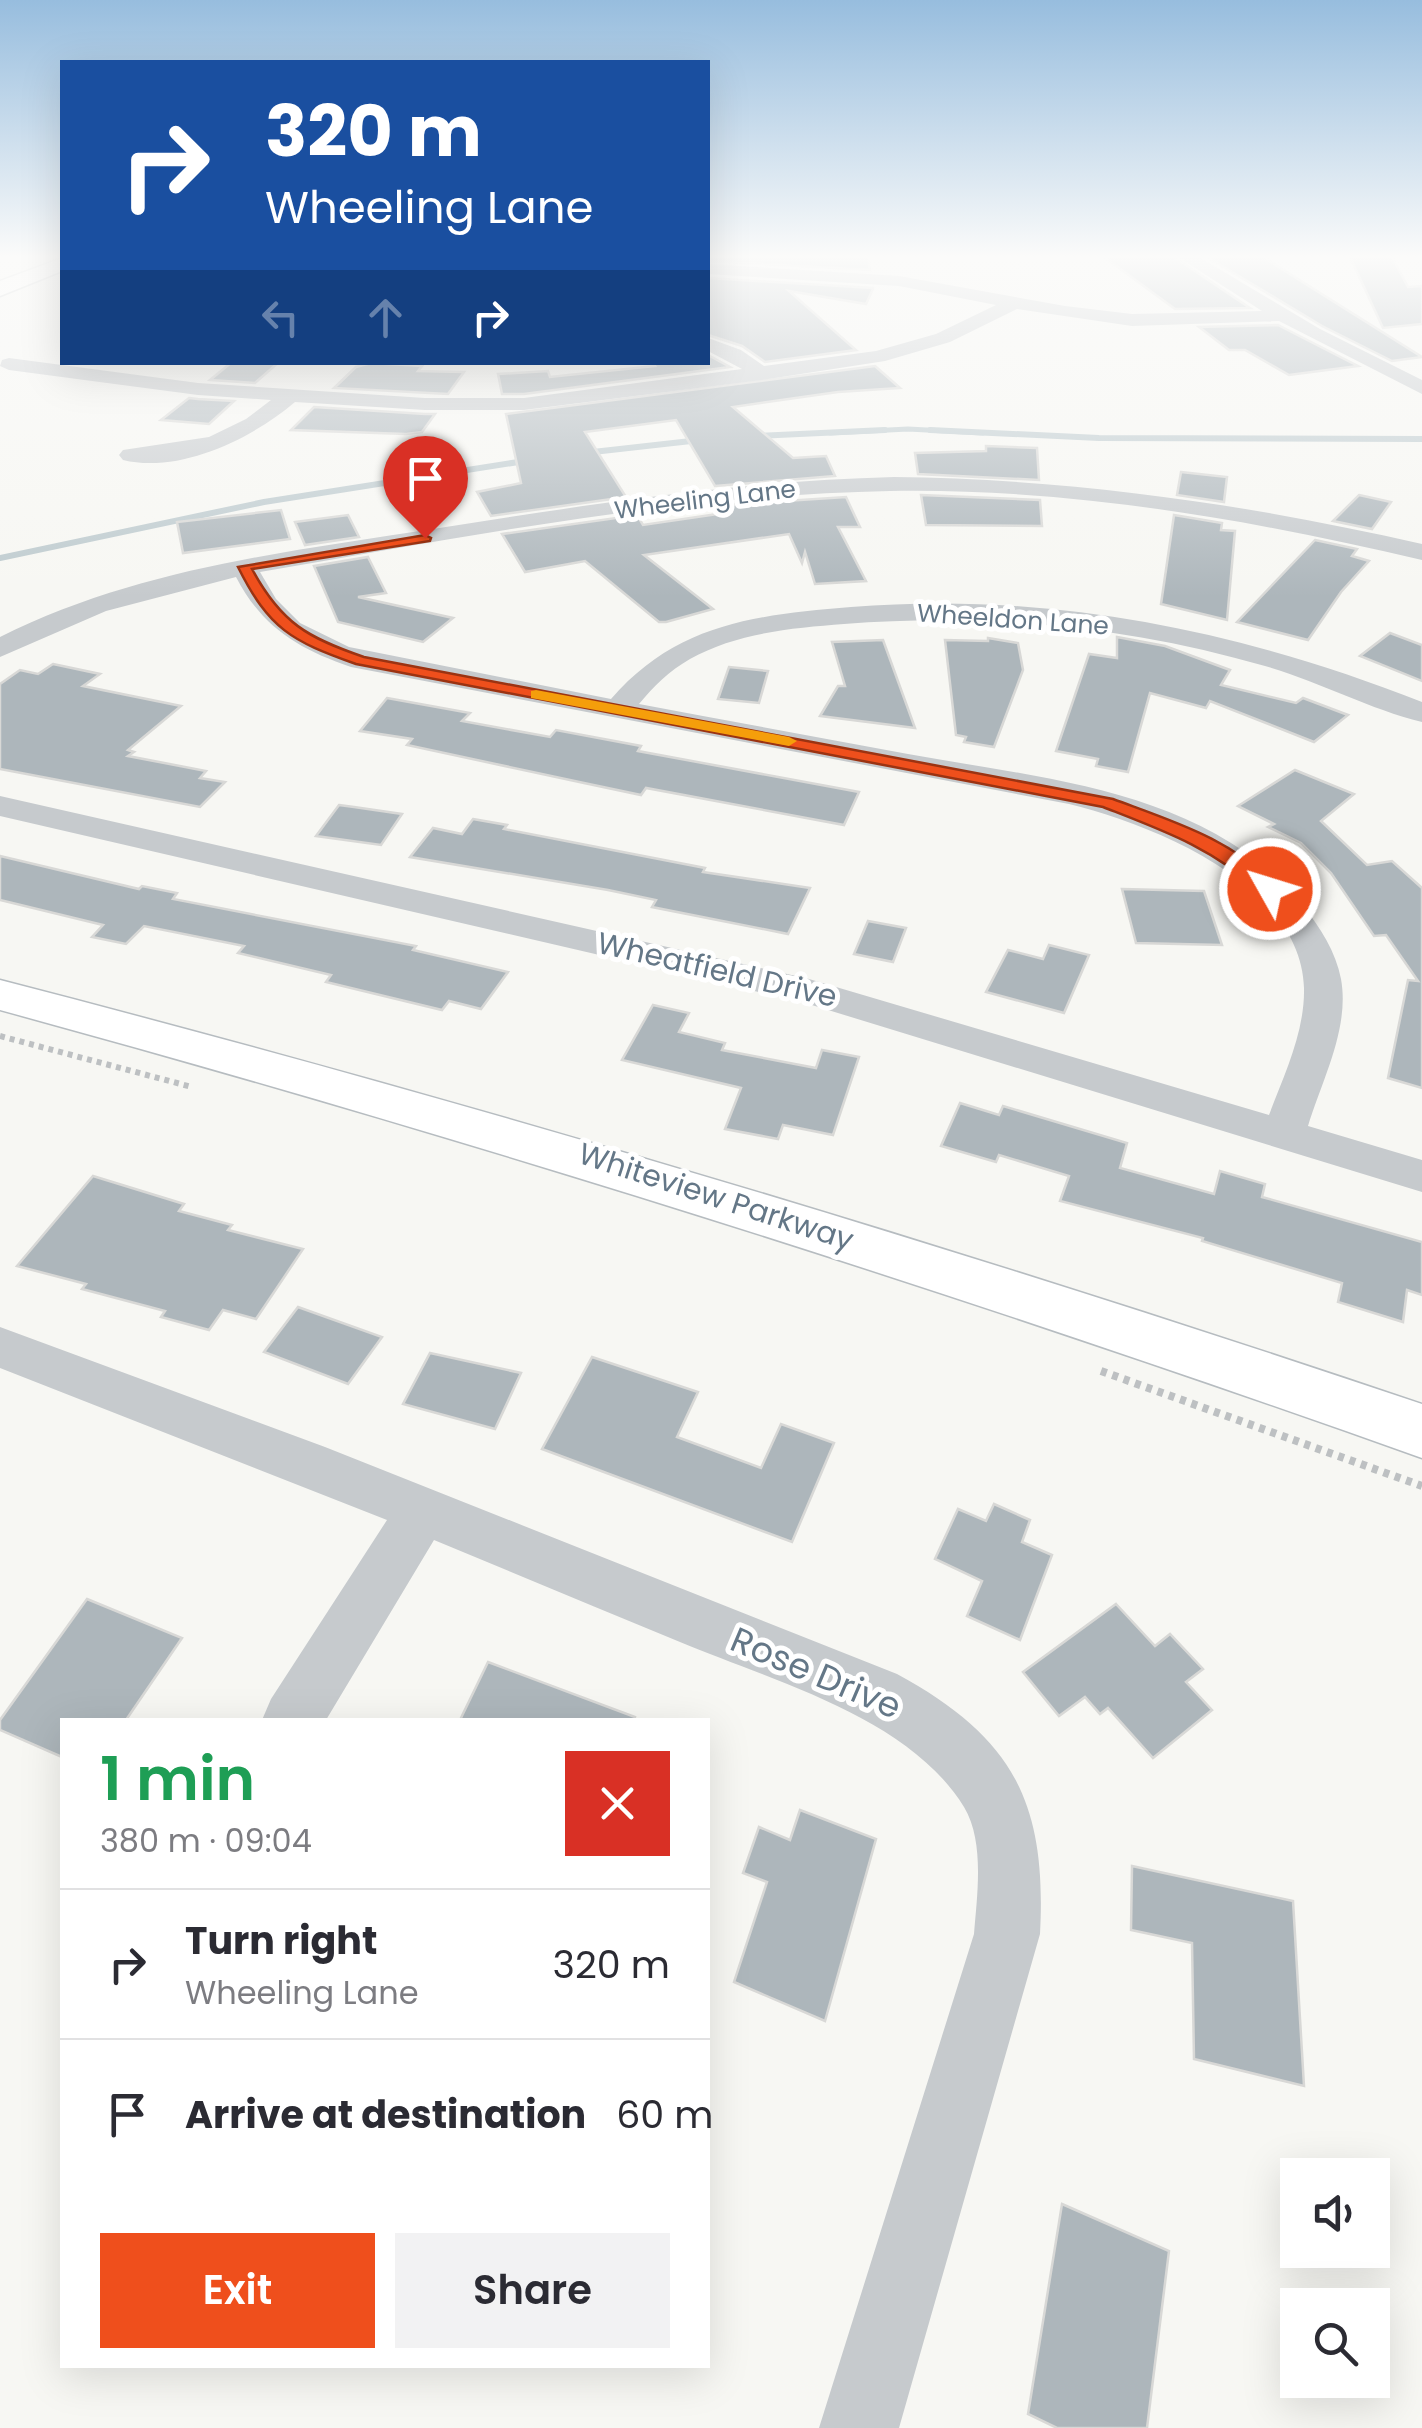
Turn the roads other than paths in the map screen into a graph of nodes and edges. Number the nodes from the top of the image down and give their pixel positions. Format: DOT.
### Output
graph roads {
  1 [pos="38,370"];
  2 [pos="758,370"];
  3 [pos="784,370"];
  4 [pos="1388,370"];
  5 [pos="762,374"];
  6 [pos="1422,388"];
  7 [pos="290,395"];
  8 [pos="132,456"];
  9 [pos="1422,552"];
  10 [pos="244,567"];
  11 [pos="0,648"];
  12 [pos="618,710"];
  13 [pos="1422,713"];
  14 [pos="0,806"];
  15 [pos="0,995"];
  16 [pos="1284,1134"];
  17 [pos="1422,1176"];
  18 [pos="0,1347"];
  19 [pos="1422,1432"];
  20 [pos="422,1510"];
  21 [pos="293,1718"];
  22 [pos="858,2428"];
  1 -- 7 [label="street"];
  2 -- 5 [label="street"];
  3 -- 5 [label="street"];
  4 -- 6 [label="street"];
  5 -- 7 [label="street"];
  7 -- 8 [label="street"];
  9 -- 10 [label="street, Wheeling Lane"];
  10 -- 11 [label="street, Wheeling Lane"];
  10 -- 12 [label="street"];
  12 -- 13 [label="street, Wheeldon Lane"];
  12 -- 16 [label="street"];
  14 -- 16 [label="street, Wheatfield Drive"];
  15 -- 19 [label="street, Whiteview Parkway"];
  16 -- 17 [label="street, Wheatfield Drive"];
  18 -- 20 [label="street, Rose Drive"];
  20 -- 21 [label="street"];
  20 -- 22 [label="street, Rose Drive"];
}
